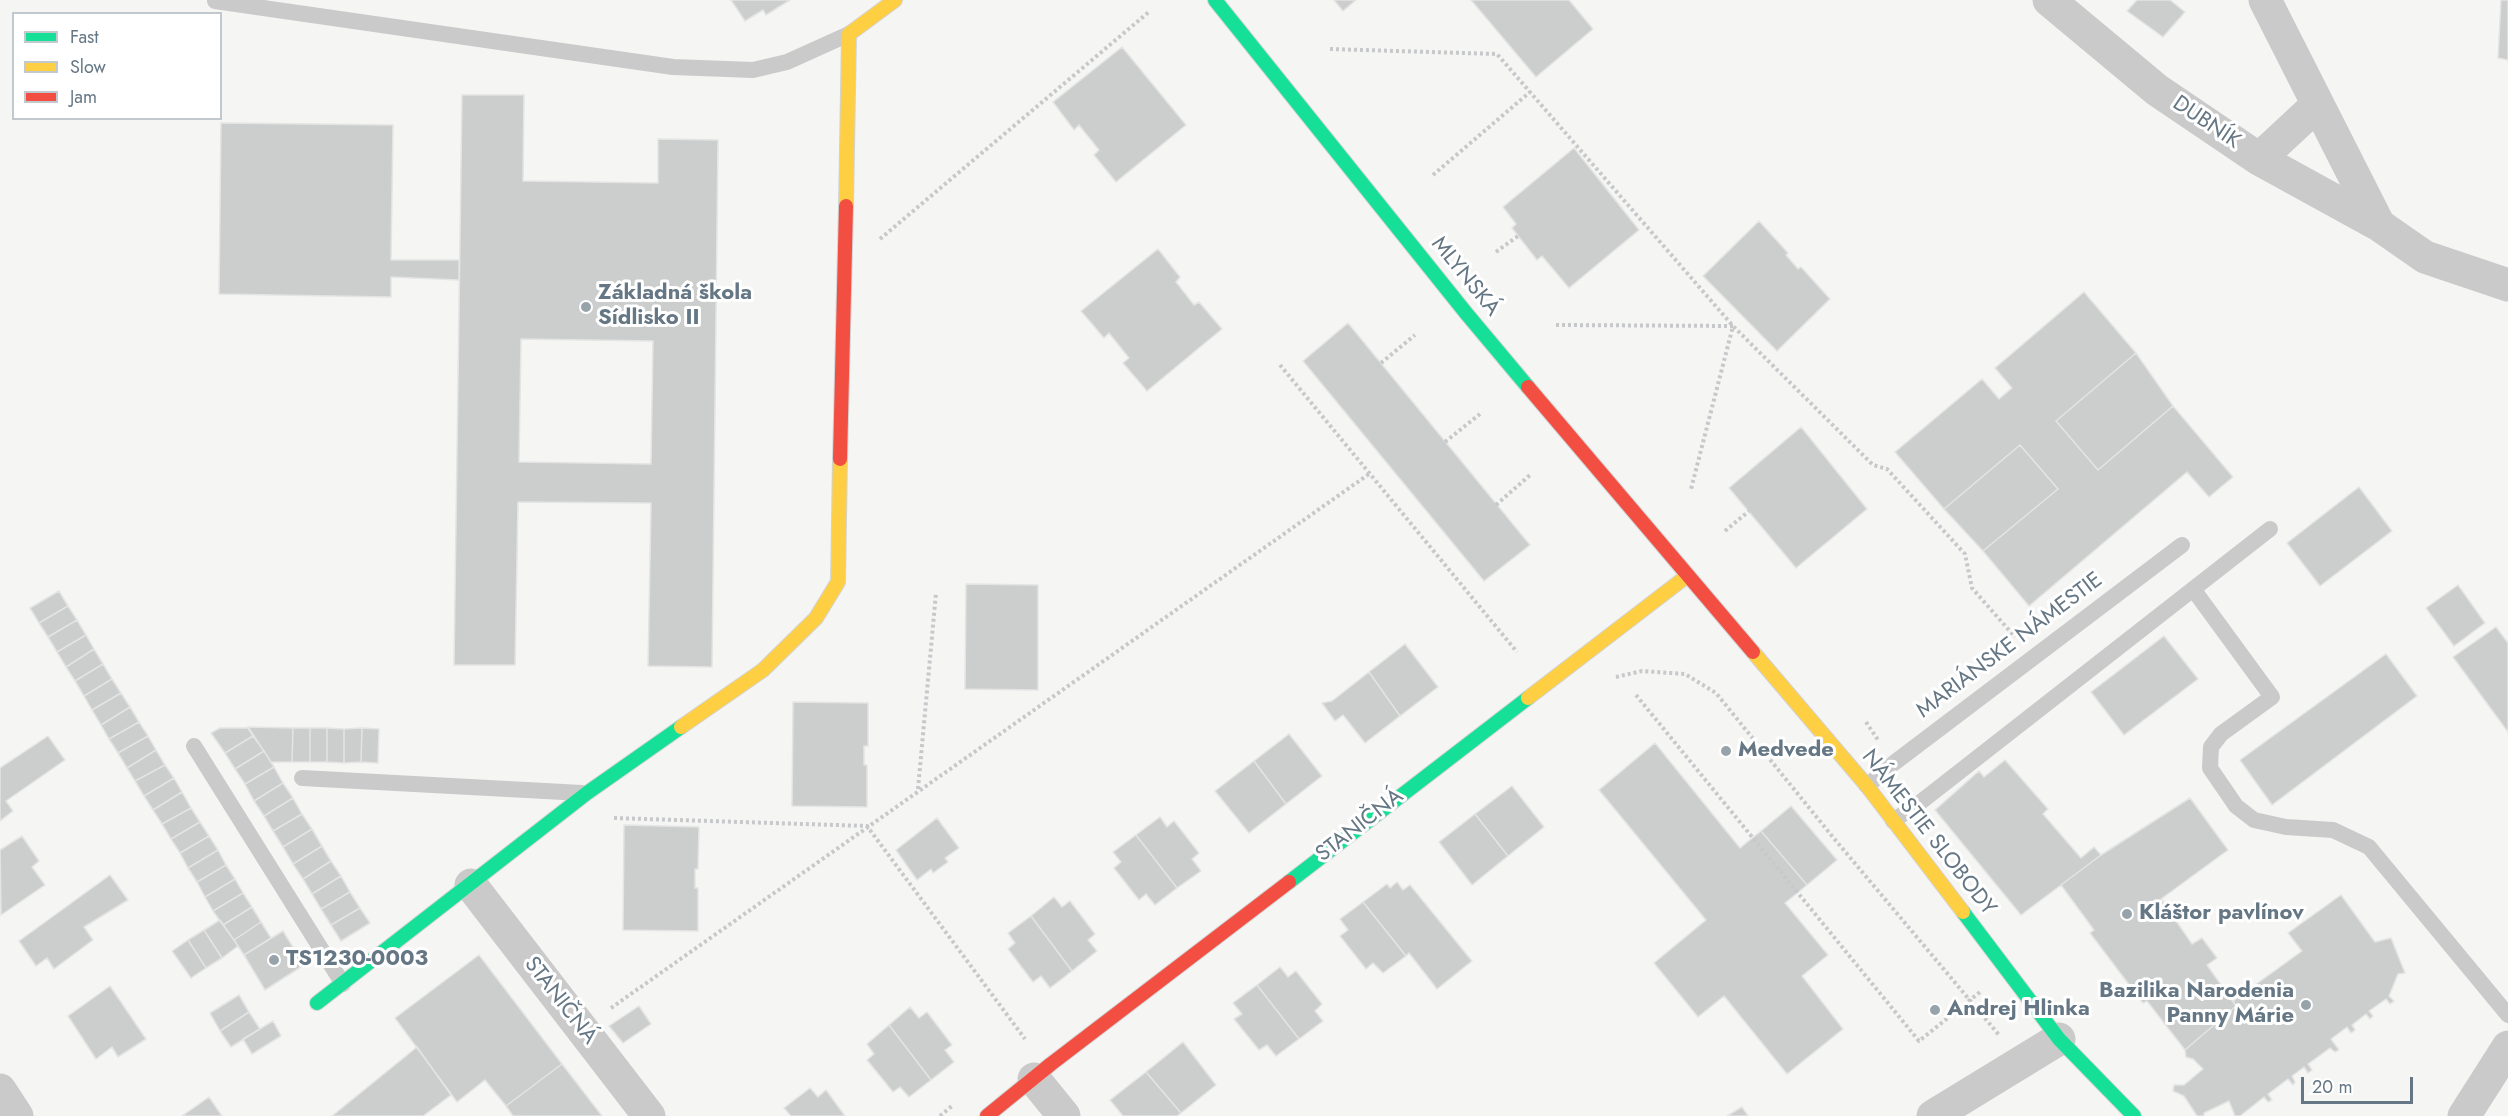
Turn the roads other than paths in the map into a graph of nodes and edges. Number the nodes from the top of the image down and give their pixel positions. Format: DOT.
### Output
graph roads {
  1 [pos="896,0"];
  2 [pos="1215,0"];
  3 [pos="2265,0"];
  4 [pos="215,1"];
  5 [pos="2066,4"];
  6 [pos="849,34"];
  7 [pos="2317,105"];
  8 [pos="2259,159"];
  9 [pos="2379,225"];
  10 [pos="2508,285"];
  11 [pos="2270,529"];
  12 [pos="2182,545"];
  13 [pos="1687,576"];
  14 [pos="2193,589"];
  15 [pos="194,746"];
  16 [pos="302,778"];
  17 [pos="1867,786"];
  18 [pos="587,793"];
  19 [pos="1893,821"];
  20 [pos="471,885"];
  21 [pos="343,984"];
  22 [pos="317,1003"];
  23 [pos="2508,1015"];
  24 [pos="2059,1039"];
  25 [pos="2508,1047"];
  26 [pos="1034,1078"];
  27 [pos="0,1090"];
  28 [pos="17,1116"];
  29 [pos="649,1116"];
  30 [pos="987,1116"];
  31 [pos="1064,1116"];
  32 [pos="1933,1116"];
  33 [pos="2134,1116"];
  34 [pos="2464,1116"];
  1 -- 6 [label="street"];
  2 -- 13 [label="street, MLYNSKÁ"];
  3 -- 7 [label="street, DUBNÍK"];
  4 -- 6 [label="lane"];
  5 -- 8 [label="street, DUBNÍK"];
  6 -- 18 [label="street"];
  7 -- 8 [label="street"];
  7 -- 9 [label="street, DUBNÍK"];
  8 -- 9 [label="street, DUBNÍK"];
  9 -- 10 [label="street, DUBNÍK"];
  11 -- 14 [label="lane"];
  12 -- 17 [label="lane, MARIÁNSKE NÁMESTIE"];
  13 -- 17 [label="street, NÁMESTIE SLOBODY"];
  13 -- 26 [label="street, STANIČNÁ"];
  14 -- 19 [label="lane"];
  14 -- 23 [label="lane"];
  15 -- 21 [label="lane"];
  16 -- 18 [label="lane"];
  17 -- 19 [label="street, NÁMESTIE SLOBODY"];
  18 -- 20 [label="street"];
  19 -- 24 [label="street, NÁMESTIE SLOBODY"];
  20 -- 21 [label="street"];
  20 -- 29 [label="street, STANIČNÁ"];
  21 -- 22 [label="street"];
  24 -- 32 [label="street"];
  24 -- 33 [label="street, NÁMESTIE SLOBODY"];
  25 -- 34 [label="street"];
  26 -- 30 [label="street, STANIČNÁ"];
  26 -- 31 [label="street"];
  27 -- 28 [label="street"];
}
